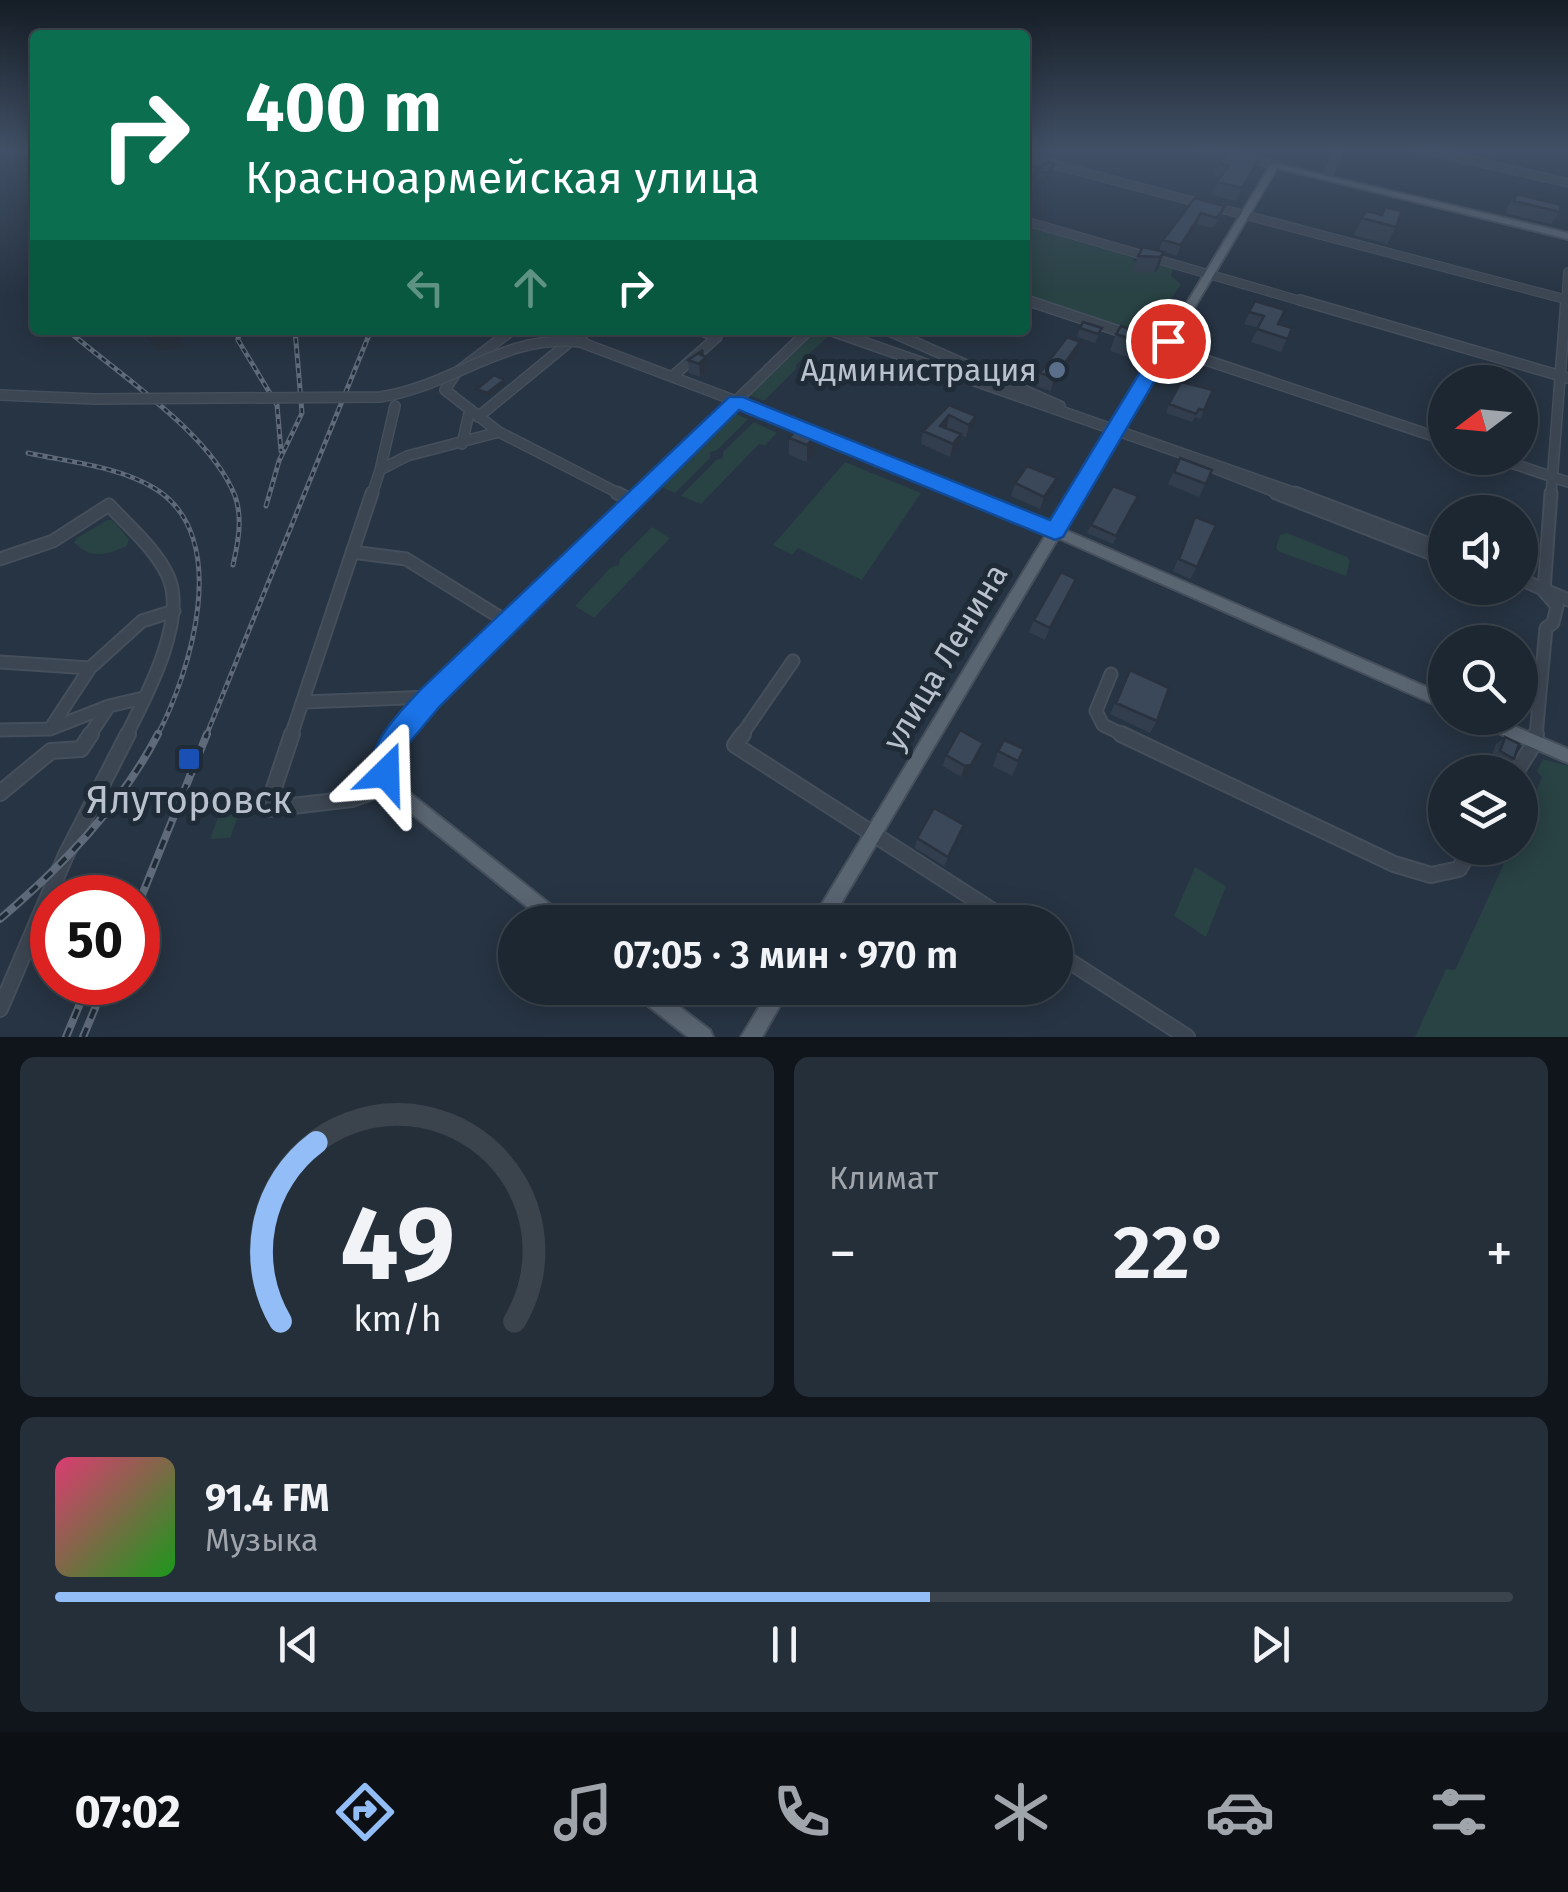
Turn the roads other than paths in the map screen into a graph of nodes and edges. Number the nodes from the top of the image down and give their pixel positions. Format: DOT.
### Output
graph roads {
  1 [pos="1178,196"];
  2 [pos="1256,196"];
  3 [pos="1406,196"];
  4 [pos="1246,214"];
  5 [pos="1030,222"];
  6 [pos="1568,236"];
  7 [pos="1568,272"];
  8 [pos="1210,274"];
  9 [pos="1567,300"];
  10 [pos="1030,302"];
  11 [pos="505,335"];
  12 [pos="565,335"];
  13 [pos="714,335"];
  14 [pos="804,335"];
  15 [pos="844,335"];
  16 [pos="890,335"];
  17 [pos="896,335"];
  18 [pos="567,344"];
  19 [pos="1165,346"];
  20 [pos="883,348"];
  21 [pos="621,356"];
  22 [pos="984,372"];
  23 [pos="673,376"];
  24 [pos="1564,376"];
  25 [pos="976,381"];
  26 [pos="0,394"];
  27 [pos="736,402"];
  28 [pos="395,406"];
  29 [pos="474,413"];
  30 [pos="1079,416"];
  31 [pos="1118,430"];
  32 [pos="499,432"];
  33 [pos="1428,434"];
  34 [pos="462,444"];
  35 [pos="380,470"];
  36 [pos="1538,472"];
  37 [pos="1551,476"];
  38 [pos="1568,482"];
  39 [pos="632,501"];
  40 [pos="1055,531"];
  41 [pos="1403,539"];
  42 [pos="1428,546"];
  43 [pos="1428,551"];
  44 [pos="352,552"];
  45 [pos="0,559"];
  46 [pos="1538,589"];
  47 [pos="1544,591"];
  48 [pos="1568,600"];
  49 [pos="174,611"];
  50 [pos="509,622"];
  51 [pos="793,661"];
  52 [pos="0,662"];
  53 [pos="90,668"];
  54 [pos="1111,674"];
  55 [pos="1428,695"];
  56 [pos="143,698"];
  57 [pos="430,698"];
  58 [pos="304,702"];
  59 [pos="109,706"];
  60 [pos="50,729"];
  61 [pos="0,730"];
  62 [pos="1519,735"];
  63 [pos="1535,742"];
  64 [pos="1527,755"];
  65 [pos="1568,756"];
  66 [pos="389,786"];
  67 [pos="0,793"];
  68 [pos="874,834"];
  69 [pos="1461,865"];
  70 [pos="538,905"];
  71 [pos="830,905"];
  72 [pos="984,905"];
  73 [pos="1073,964"];
  74 [pos="663,1005"];
  75 [pos="771,1005"];
  76 [pos="0,1009"];
  77 [pos="703,1037"];
  78 [pos="751,1037"];
  79 [pos="1187,1037"];
  1 -- 4 [label="street"];
  2 -- 4 [label="main road, улица Ленина"];
  3 -- 6 [label="main road"];
  4 -- 8 [label="main road, улица Ленина"];
  4 -- 9 [label="street"];
  5 -- 8 [label="street"];
  7 -- 9 [label="street"];
  8 -- 19 [label="main road, улица Ленина"];
  8 -- 24 [label="street"];
  9 -- 24 [label="street"];
  10 -- 19 [label="street"];
  11 -- 29 [label="street"];
  12 -- 21 [label="street"];
  13 -- 23 [label="street"];
  14 -- 27 [label="street"];
  15 -- 20 [label="street"];
  16 -- 20 [label="street"];
  17 -- 22 [label="street"];
  18 -- 29 [label="street"];
  19 -- 31 [label="main road, улица Ленина"];
  19 -- 33 [label="street"];
  20 -- 25 [label="street"];
  21 -- 23 [label="street"];
  21 -- 26 [label="street, bridge"];
  22 -- 25 [label="street"];
  22 -- 30 [label="street"];
  23 -- 27 [label="street"];
  24 -- 37 [label="street"];
  25 -- 30 [label="street"];
  27 -- 39 [label="main road"];
  27 -- 40 [label="main road"];
  28 -- 35 [label="street"];
  29 -- 32 [label="street"];
  29 -- 34 [label="street"];
  30 -- 31 [label="street"];
  31 -- 40 [label="main road, улица Ленина"];
  31 -- 41 [label="street"];
  32 -- 34 [label="street"];
  32 -- 39 [label="street"];
  34 -- 35 [label="street"];
  35 -- 44 [label="street"];
  36 -- 37 [label="street"];
  37 -- 38 [label="street"];
  37 -- 47 [label="street"];
  39 -- 50 [label="main road"];
  40 -- 55 [label="main road"];
  40 -- 68 [label="main road, улица Ленина"];
  41 -- 42 [label="street"];
  41 -- 43 [label="street"];
  44 -- 50 [label="street"];
  44 -- 58 [label="street"];
  45 -- 49 [label="street"];
  46 -- 47 [label="street"];
  47 -- 48 [label="street"];
  47 -- 63 [label="street"];
  49 -- 53 [label="street"];
  49 -- 56 [label="street"];
  50 -- 57 [label="main road"];
  51 -- 68 [label="street"];
  52 -- 53 [label="street"];
  53 -- 60 [label="street"];
  54 -- 69 [label="street"];
  56 -- 59 [label="street"];
  56 -- 76 [label="street"];
  57 -- 58 [label="street"];
  57 -- 66 [label="main road"];
  58 -- 66 [label="street"];
  59 -- 60 [label="street"];
  59 -- 67 [label="street"];
  60 -- 61 [label="street"];
  62 -- 63 [label="main road"];
  63 -- 64 [label="street"];
  63 -- 65 [label="main road"];
  66 -- 70 [label="main road"];
  68 -- 71 [label="main road, улица Ленина"];
  68 -- 72 [label="street"];
  73 -- 79 [label="street"];
  74 -- 77 [label="main road"];
  75 -- 78 [label="main road"];
}
